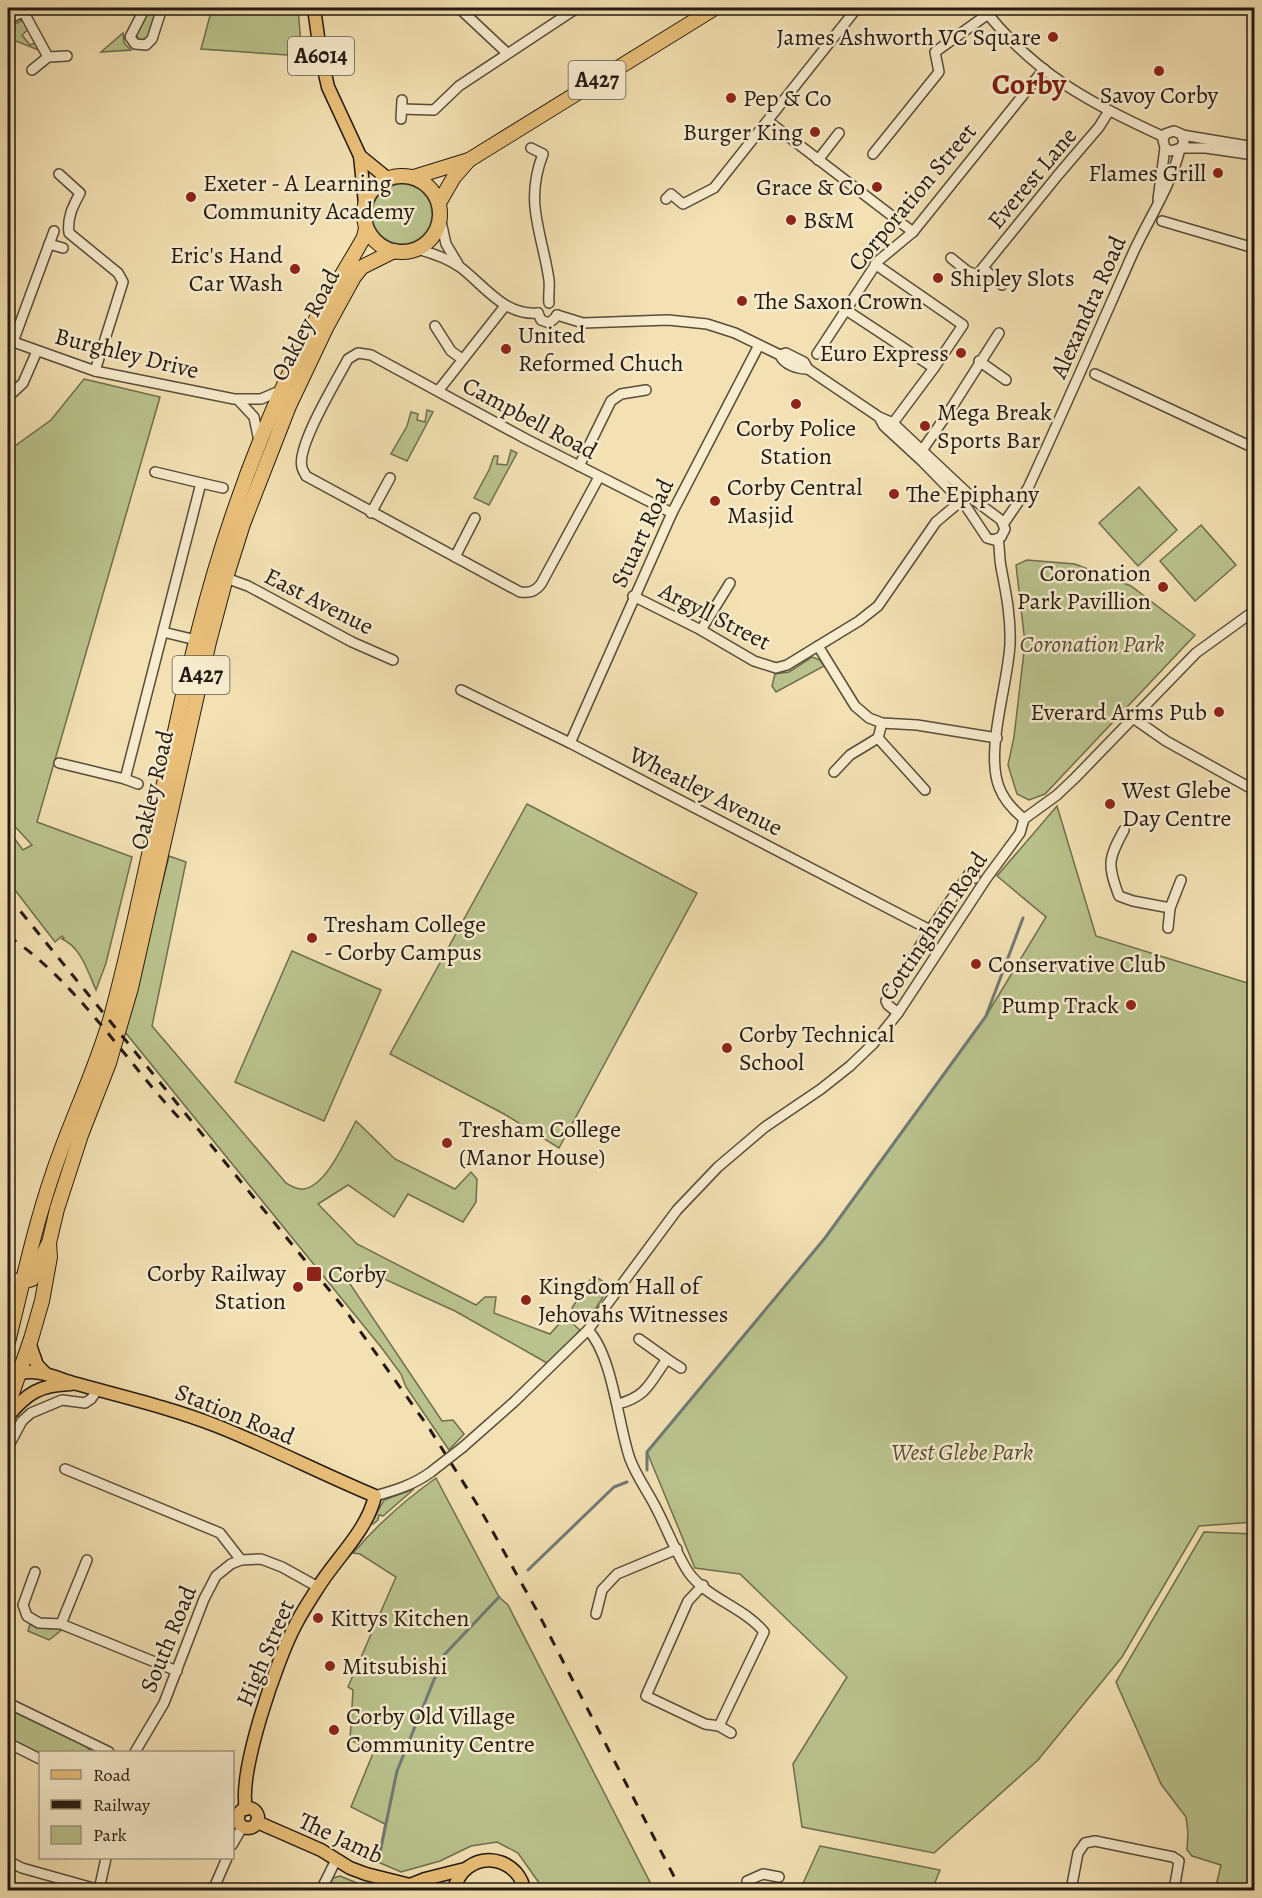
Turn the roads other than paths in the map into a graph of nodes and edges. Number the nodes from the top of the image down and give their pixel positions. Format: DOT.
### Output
graph roads {
  1 [pos="145,8"];
  2 [pos="162,8"];
  3 [pos="314,8"];
  4 [pos="459,8"];
  5 [pos="577,8"];
  6 [pos="715,8"];
  7 [pos="857,8"];
  8 [pos="27,9"];
  9 [pos="986,11"];
  10 [pos="8,19"];
  11 [pos="507,53"];
  12 [pos="66,56"];
  13 [pos="48,57"];
  14 [pos="1044,69"];
  15 [pos="32,70"];
  16 [pos="402,109"];
  17 [pos="1109,111"];
  18 [pos="768,121"];
  19 [pos="839,133"];
  20 [pos="1182,135"];
  21 [pos="1164,137"];
  22 [pos="1254,147"];
  23 [pos="531,148"];
  24 [pos="1165,148"];
  25 [pos="1181,148"];
  26 [pos="873,154"];
  27 [pos="1254,155"];
  28 [pos="360,156"];
  29 [pos="469,160"];
  30 [pos="818,160"];
  31 [pos="59,174"];
  32 [pos="414,177"];
  33 [pos="387,178"];
  34 [pos="671,200"];
  35 [pos="1157,202"];
  36 [pos="365,204"];
  37 [pos="439,210"];
  38 [pos="1179,214"];
  39 [pos="1162,221"];
  40 [pos="1175,225"];
  41 [pos="366,228"];
  42 [pos="54,231"];
  43 [pos="913,232"];
  44 [pos="49,244"];
  45 [pos="63,248"];
  46 [pos="1254,248"];
  47 [pos="417,249"];
  48 [pos="394,251"];
  49 [pos="951,258"];
  50 [pos="875,264"];
  51 [pos="459,267"];
  52 [pos="983,268"];
  53 [pos="1002,285"];
  54 [pos="549,303"];
  55 [pos="505,306"];
  56 [pos="846,310"];
  57 [pos="538,314"];
  58 [pos="557,315"];
  59 [pos="435,326"];
  60 [pos="999,333"];
  61 [pos="10,341"];
  62 [pos="759,345"];
  63 [pos="37,351"];
  64 [pos="817,354"];
  65 [pos="462,358"];
  66 [pos="980,361"];
  67 [pos="934,368"];
  68 [pos="95,371"];
  69 [pos="1095,374"];
  70 [pos="1006,380"];
  71 [pos="282,390"];
  72 [pos="438,391"];
  73 [pos="8,397"];
  74 [pos="238,400"];
  75 [pos="638,404"];
  76 [pos="879,417"];
  77 [pos="893,423"];
  78 [pos="259,443"];
  79 [pos="1254,448"];
  80 [pos="923,449"];
  81 [pos="579,466"];
  82 [pos="155,472"];
  83 [pos="599,477"];
  84 [pos="390,478"];
  85 [pos="201,483"];
  86 [pos="222,488"];
  87 [pos="961,501"];
  88 [pos="371,513"];
  89 [pos="672,513"];
  90 [pos="475,518"];
  91 [pos="1001,520"];
  92 [pos="983,531"];
  93 [pos="998,539"];
  94 [pos="455,557"];
  95 [pos="226,578"];
  96 [pos="730,583"];
  97 [pos="633,596"];
  98 [pos="1254,611"];
  99 [pos="701,630"];
  100 [pos="163,632"];
  101 [pos="196,640"];
  102 [pos="818,646"];
  103 [pos="393,660"];
  104 [pos="462,690"];
  105 [pos="1133,718"];
  106 [pos="882,723"];
  107 [pos="878,738"];
  108 [pos="997,738"];
  109 [pos="570,743"];
  110 [pos="59,763"];
  111 [pos="834,772"];
  112 [pos="125,779"];
  113 [pos="138,784"];
  114 [pos="925,790"];
  115 [pos="1254,790"];
  116 [pos="1024,819"];
  117 [pos="1124,830"];
  118 [pos="975,878"];
  119 [pos="1181,880"];
  120 [pos="1170,908"];
  121 [pos="1168,928"];
  122 [pos="930,930"];
  123 [pos="898,1012"];
  124 [pos="49,1243"];
  125 [pos="8,1276"];
  126 [pos="23,1281"];
  127 [pos="42,1301"];
  128 [pos="588,1330"];
  129 [pos="639,1339"];
  130 [pos="8,1342"];
  131 [pos="30,1345"];
  132 [pos="667,1359"];
  133 [pos="681,1368"];
  134 [pos="20,1373"];
  135 [pos="45,1373"];
  136 [pos="8,1381"];
  137 [pos="75,1384"];
  138 [pos="98,1389"];
  139 [pos="618,1404"];
  140 [pos="8,1405"];
  141 [pos="8,1416"];
  142 [pos="8,1447"];
  143 [pos="65,1469"];
  144 [pos="375,1496"];
  145 [pos="677,1549"];
  146 [pos="87,1560"];
  147 [pos="241,1560"];
  148 [pos="35,1572"];
  149 [pos="703,1585"];
  150 [pos="318,1587"];
  151 [pos="596,1614"];
  152 [pos="61,1624"];
  153 [pos="177,1671"];
  154 [pos="8,1703"];
  155 [pos="719,1726"];
  156 [pos="731,1733"];
  157 [pos="8,1743"];
  158 [pos="98,1750"];
  159 [pos="136,1751"];
  160 [pos="39,1758"];
  161 [pos="246,1809"];
  162 [pos="257,1822"];
  163 [pos="243,1826"];
  164 [pos="234,1842"];
  165 [pos="106,1859"];
  166 [pos="226,1859"];
  167 [pos="336,1860"];
  168 [pos="8,1861"];
  169 [pos="465,1869"];
  170 [pos="779,1877"];
  171 [pos="747,1881"];
  172 [pos="414,1889"];
  173 [pos="525,1889"];
  174 [pos="100,1890"];
  175 [pos="213,1890"];
  176 [pos="321,1890"];
  177 [pos="453,1890"];
  178 [pos="1071,1890"];
  179 [pos="1174,1890"];
  1 -- 2 [label="street"];
  3 -- 28 [label="main road, A6014"];
  4 -- 11 [label="street"];
  5 -- 11 [label="street"];
  6 -- 29 [label="highway, A427"];
  7 -- 18 [label="street"];
  8 -- 10 [label="street"];
  8 -- 13 [label="street"];
  9 -- 14 [label="street"];
  9 -- 26 [label="street"];
  11 -- 16 [label="street"];
  12 -- 13 [label="street"];
  13 -- 15 [label="street"];
  14 -- 17 [label="street"];
  14 -- 43 [label="street, Corporation Street"];
  17 -- 21 [label="street"];
  17 -- 52 [label="street, Everest Lane"];
  18 -- 30 [label="street"];
  18 -- 34 [label="street"];
  19 -- 30 [label="street"];
  20 -- 21 [label="street"];
  20 -- 22 [label="street"];
  20 -- 25 [label="street"];
  21 -- 24 [label="street"];
  23 -- 54 [label="street"];
  24 -- 25 [label="street"];
  24 -- 35 [label="street, Alexandra Road"];
  25 -- 27 [label="street"];
  25 -- 35 [label="street, Alexandra Road"];
  28 -- 33 [label="main road, A6014"];
  28 -- 36 [label="main road, A6014"];
  29 -- 32 [label="highway, A427"];
  29 -- 37 [label="highway, A427"];
  30 -- 43 [label="street"];
  31 -- 68 [label="street"];
  32 -- 33 [label="highway"];
  32 -- 37 [label="highway"];
  33 -- 36 [label="highway"];
  35 -- 91 [label="street, Alexandra Road"];
  36 -- 41 [label="highway"];
  37 -- 47 [label="highway"];
  37 -- 51 [label="street"];
  38 -- 40 [label="street"];
  39 -- 40 [label="street"];
  40 -- 46 [label="street"];
  41 -- 48 [label="highway"];
  41 -- 71 [label="highway, Oakley Road / A427"];
  42 -- 44 [label="street"];
  43 -- 50 [label="street, Corporation Street"];
  44 -- 45 [label="street"];
  44 -- 61 [label="street"];
  47 -- 48 [label="highway"];
  47 -- 51 [label="street"];
  48 -- 95 [label="highway, Oakley Road / A427"];
  49 -- 52 [label="street"];
  50 -- 56 [label="street, Corporation Street"];
  50 -- 67 [label="street"];
  51 -- 55 [label="street"];
  52 -- 53 [label="street"];
  54 -- 57 [label="street"];
  54 -- 58 [label="street"];
  55 -- 57 [label="street"];
  55 -- 65 [label="street"];
  56 -- 64 [label="street, Corporation Street"];
  56 -- 67 [label="street"];
  57 -- 58 [label="street"];
  58 -- 62 [label="street"];
  59 -- 65 [label="street"];
  60 -- 66 [label="street"];
  61 -- 63 [label="street, Burghley Drive"];
  62 -- 76 [label="street"];
  62 -- 89 [label="street, Stuart Road"];
  63 -- 68 [label="street, Burghley Drive"];
  63 -- 73 [label="street"];
  65 -- 72 [label="street"];
  66 -- 70 [label="street"];
  66 -- 80 [label="street"];
  67 -- 77 [label="street"];
  68 -- 74 [label="street, Burghley Drive"];
  69 -- 79 [label="street"];
  71 -- 74 [label="street, Burghley Drive"];
  71 -- 78 [label="highway, Oakley Road / A427"];
  72 -- 81 [label="street, Campbell Road"];
  72 -- 88 [label="street, Campbell Road"];
  74 -- 78 [label="street"];
  75 -- 81 [label="street"];
  76 -- 77 [label="street"];
  76 -- 87 [label="street"];
  77 -- 80 [label="street"];
  78 -- 101 [label="highway, Oakley Road / A427"];
  80 -- 91 [label="street"];
  81 -- 83 [label="street, Campbell Road"];
  82 -- 85 [label="street"];
  83 -- 89 [label="street, Campbell Road"];
  83 -- 94 [label="street"];
  84 -- 88 [label="street"];
  85 -- 86 [label="street"];
  85 -- 100 [label="street, Oakley Road"];
  87 -- 92 [label="street"];
  87 -- 102 [label="street, Argyll Street"];
  88 -- 94 [label="street"];
  89 -- 97 [label="street, Stuart Road"];
  90 -- 94 [label="street"];
  91 -- 92 [label="street"];
  91 -- 93 [label="street"];
  92 -- 93 [label="street"];
  93 -- 108 [label="street"];
  95 -- 103 [label="street, East Avenue"];
  95 -- 124 [label="highway, Oakley Road / A427"];
  96 -- 99 [label="street"];
  97 -- 99 [label="street, Argyll Street"];
  97 -- 109 [label="street, Stuart Road"];
  98 -- 105 [label="street, Cottingham Road"];
  99 -- 102 [label="street, Argyll Street"];
  100 -- 101 [label="street"];
  100 -- 112 [label="street, Oakley Road"];
  101 -- 126 [label="highway, Oakley Road / A427"];
  102 -- 106 [label="street"];
  104 -- 109 [label="street, Wheatley Avenue"];
  105 -- 115 [label="street"];
  105 -- 116 [label="street, Cottingham Road"];
  106 -- 107 [label="street"];
  106 -- 108 [label="street"];
  107 -- 111 [label="street"];
  107 -- 114 [label="street"];
  108 -- 116 [label="street"];
  109 -- 122 [label="street, Wheatley Avenue"];
  110 -- 112 [label="street, Oakley Road"];
  112 -- 113 [label="street"];
  116 -- 123 [label="street, Cottingham Road"];
  117 -- 120 [label="street"];
  118 -- 122 [label="street"];
  119 -- 120 [label="street"];
  120 -- 121 [label="street"];
  122 -- 123 [label="street"];
  123 -- 128 [label="street, Cottingham Road"];
  124 -- 126 [label="highway"];
  124 -- 127 [label="highway, Oakley Road / A427"];
  125 -- 126 [label="street"];
  126 -- 127 [label="highway"];
  126 -- 130 [label="highway, Oakley Road / A427"];
  127 -- 131 [label="highway, Oakley Road / A427"];
  128 -- 139 [label="street"];
  128 -- 144 [label="street, Cottingham Road, bridge"];
  129 -- 132 [label="street"];
  131 -- 134 [label="highway, Oakley Road / A427"];
  131 -- 135 [label="main road"];
  132 -- 133 [label="street"];
  132 -- 139 [label="street"];
  134 -- 135 [label="main road, Station Road"];
  134 -- 136 [label="highway"];
  134 -- 140 [label="highway, A427"];
  135 -- 137 [label="main road, Station Road"];
  137 -- 138 [label="main road, Station Road"];
  137 -- 141 [label="main road, Station Road"];
  138 -- 142 [label="street"];
  138 -- 144 [label="main road, Station Road"];
  139 -- 145 [label="street"];
  143 -- 147 [label="street"];
  144 -- 150 [label="main road, High Street"];
  145 -- 149 [label="street"];
  145 -- 151 [label="street"];
  146 -- 152 [label="street"];
  147 -- 150 [label="street"];
  147 -- 153 [label="street, South Road"];
  148 -- 152 [label="street"];
  149 -- 155 [label="street"];
  149 -- 155 [label="street"];
  150 -- 161 [label="main road, High Street"];
  152 -- 153 [label="street"];
  153 -- 159 [label="street, South Road"];
  154 -- 158 [label="street"];
  155 -- 156 [label="street"];
  157 -- 160 [label="street"];
  161 -- 162 [label="main road"];
  161 -- 163 [label="main road"];
  162 -- 163 [label="main road"];
  162 -- 167 [label="main road, The Jamb"];
  163 -- 164 [label="street"];
  165 -- 174 [label="street"];
  166 -- 175 [label="street"];
  167 -- 172 [label="main road, The Jamb"];
  167 -- 176 [label="street"];
  168 -- 174 [label="street"];
  169 -- 172 [label="main road, The Jamb"];
  169 -- 173 [label="main road, The Jamb"];
  169 -- 177 [label="main road"];
  170 -- 171 [label="street"];
  178 -- 179 [label="street"];
}
